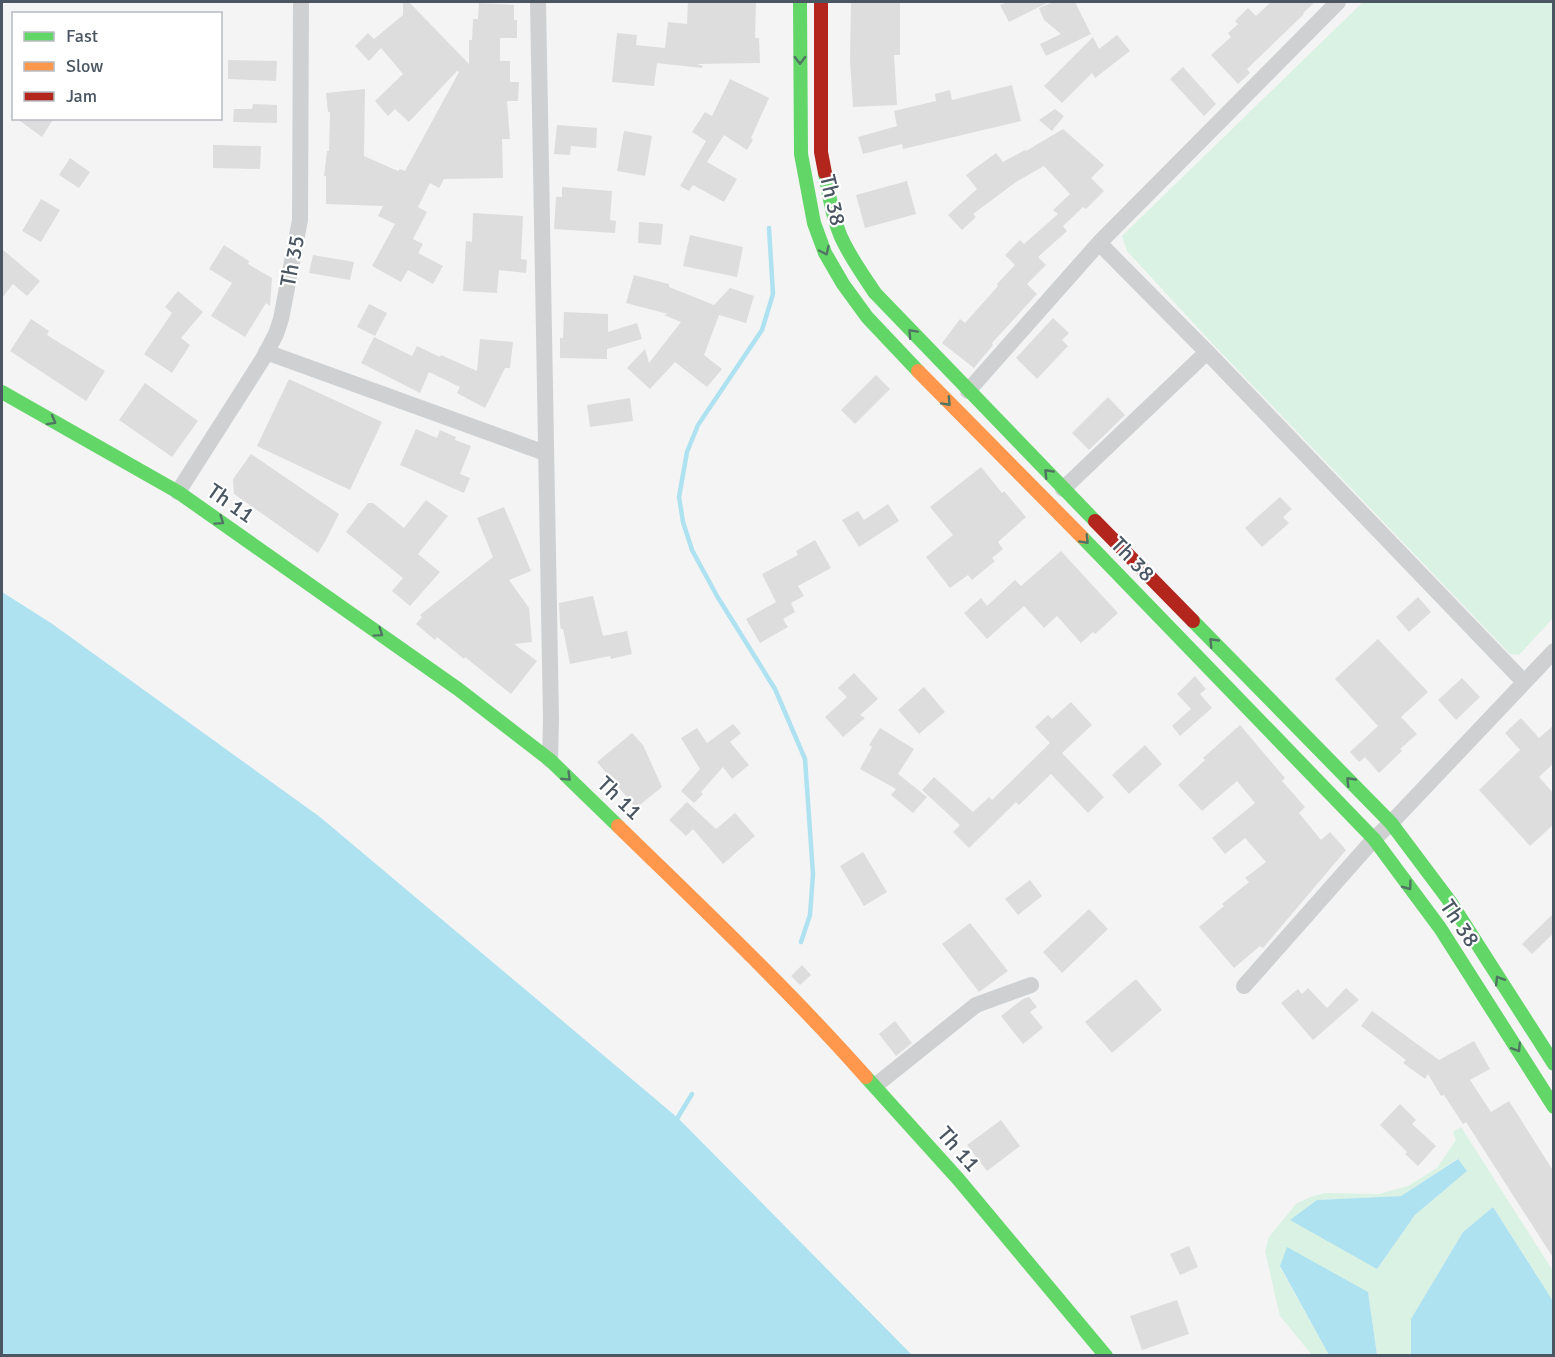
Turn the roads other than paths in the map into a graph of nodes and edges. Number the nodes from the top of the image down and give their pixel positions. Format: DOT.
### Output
graph roads {
  1 [pos="301,2"];
  2 [pos="538,2"];
  3 [pos="800,2"];
  4 [pos="821,2"];
  5 [pos="1338,2"];
  6 [pos="1099,243"];
  7 [pos="266,352"];
  8 [pos="1207,352"];
  9 [pos="968,391"];
  10 [pos="2,392"];
  11 [pos="545,453"];
  12 [pos="1063,489"];
  13 [pos="178,492"];
  14 [pos="1554,651"];
  15 [pos="1524,682"];
  16 [pos="550,760"];
  17 [pos="1391,823"];
  18 [pos="1374,839"];
  19 [pos="1031,985"];
  20 [pos="1244,986"];
  21 [pos="1554,1064"];
  22 [pos="876,1085"];
  23 [pos="1554,1107"];
  24 [pos="1106,1356"];
  1 -- 7 [label="street, Th 35"];
  2 -- 11 [label="street"];
  3 -- 18 [label="street, Th 38, one-way"];
  9 -- 4 [label="street, Th 38, one-way"];
  5 -- 6 [label="street"];
  6 -- 8 [label="street"];
  6 -- 9 [label="street"];
  7 -- 11 [label="street"];
  7 -- 13 [label="street, Th 35"];
  8 -- 12 [label="street"];
  8 -- 15 [label="street"];
  12 -- 9 [label="street, Th 38, one-way"];
  10 -- 13 [label="street, Th 11, one-way"];
  11 -- 16 [label="street"];
  17 -- 12 [label="street, Th 38, one-way"];
  13 -- 16 [label="street, Th 11, one-way"];
  14 -- 15 [label="street"];
  15 -- 17 [label="street"];
  16 -- 22 [label="street, Th 11, one-way"];
  17 -- 18 [label="street"];
  21 -- 17 [label="street, Th 38, one-way"];
  18 -- 20 [label="street"];
  18 -- 23 [label="street, Th 38, one-way"];
  19 -- 22 [label="street"];
  22 -- 24 [label="street, Th 11"];
}
